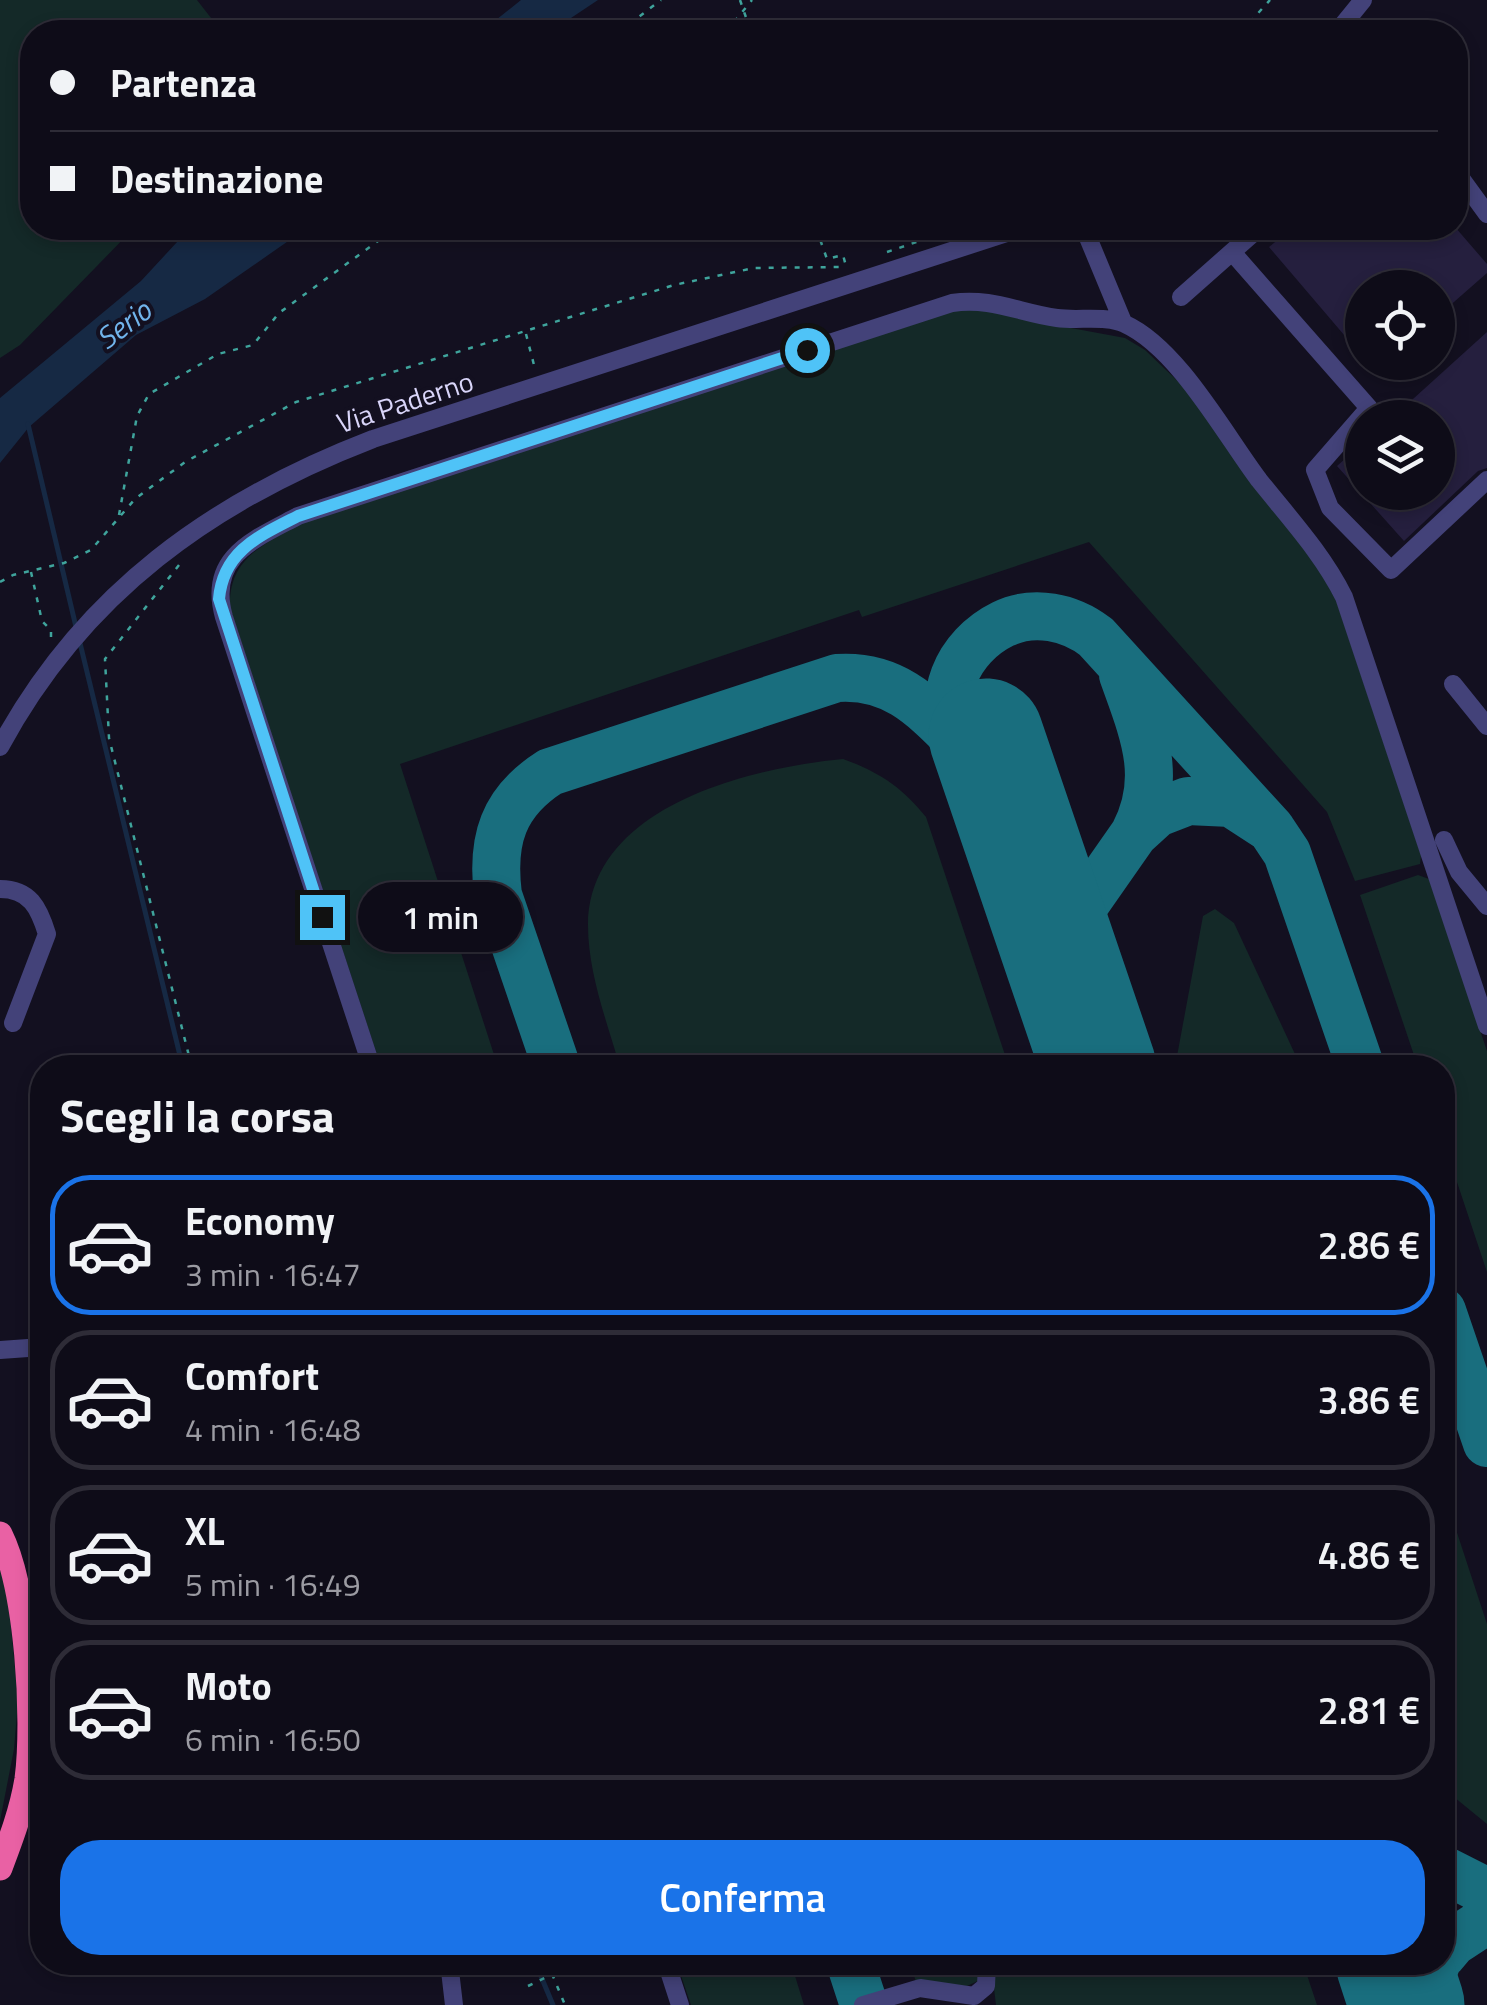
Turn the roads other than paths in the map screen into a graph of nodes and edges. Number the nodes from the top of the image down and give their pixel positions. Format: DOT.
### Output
graph roads {
  1 [pos="1468,188"];
  2 [pos="1487,214"];
  3 [pos="983,240"];
  4 [pos="1089,240"];
  5 [pos="1246,240"];
  6 [pos="1232,252"];
  7 [pos="1181,297"];
  8 [pos="1124,322"];
  9 [pos="1487,480"];
  10 [pos="1453,684"];
  11 [pos="1487,726"];
  12 [pos="0,747"];
  13 [pos="1444,840"];
  14 [pos="0,889"];
  15 [pos="1487,906"];
  16 [pos="13,1023"];
  17 [pos="1487,1026"];
  18 [pos="368,1055"];
  19 [pos="30,1347"];
  20 [pos="0,1350"];
  21 [pos="0,1534"];
  22 [pos="0,1868"];
  23 [pos="451,1975"];
  24 [pos="670,1975"];
  25 [pos="986,1975"];
  26 [pos="454,2005"];
  27 [pos="680,2005"];
  28 [pos="863,2005"];
  1 -- 2 [label="street"];
  3 -- 12 [label="street, Via Paderno"];
  4 -- 8 [label="street"];
  5 -- 6 [label="street"];
  6 -- 7 [label="street"];
  6 -- 9 [label="street"];
  8 -- 17 [label="street"];
  8 -- 18 [label="street"];
  10 -- 11 [label="street"];
  13 -- 15 [label="street"];
  14 -- 16 [label="street"];
  19 -- 20 [label="street"];
  21 -- 22 [label="highway"];
  23 -- 26 [label="street"];
  24 -- 27 [label="street"];
  25 -- 28 [label="street"];
}
